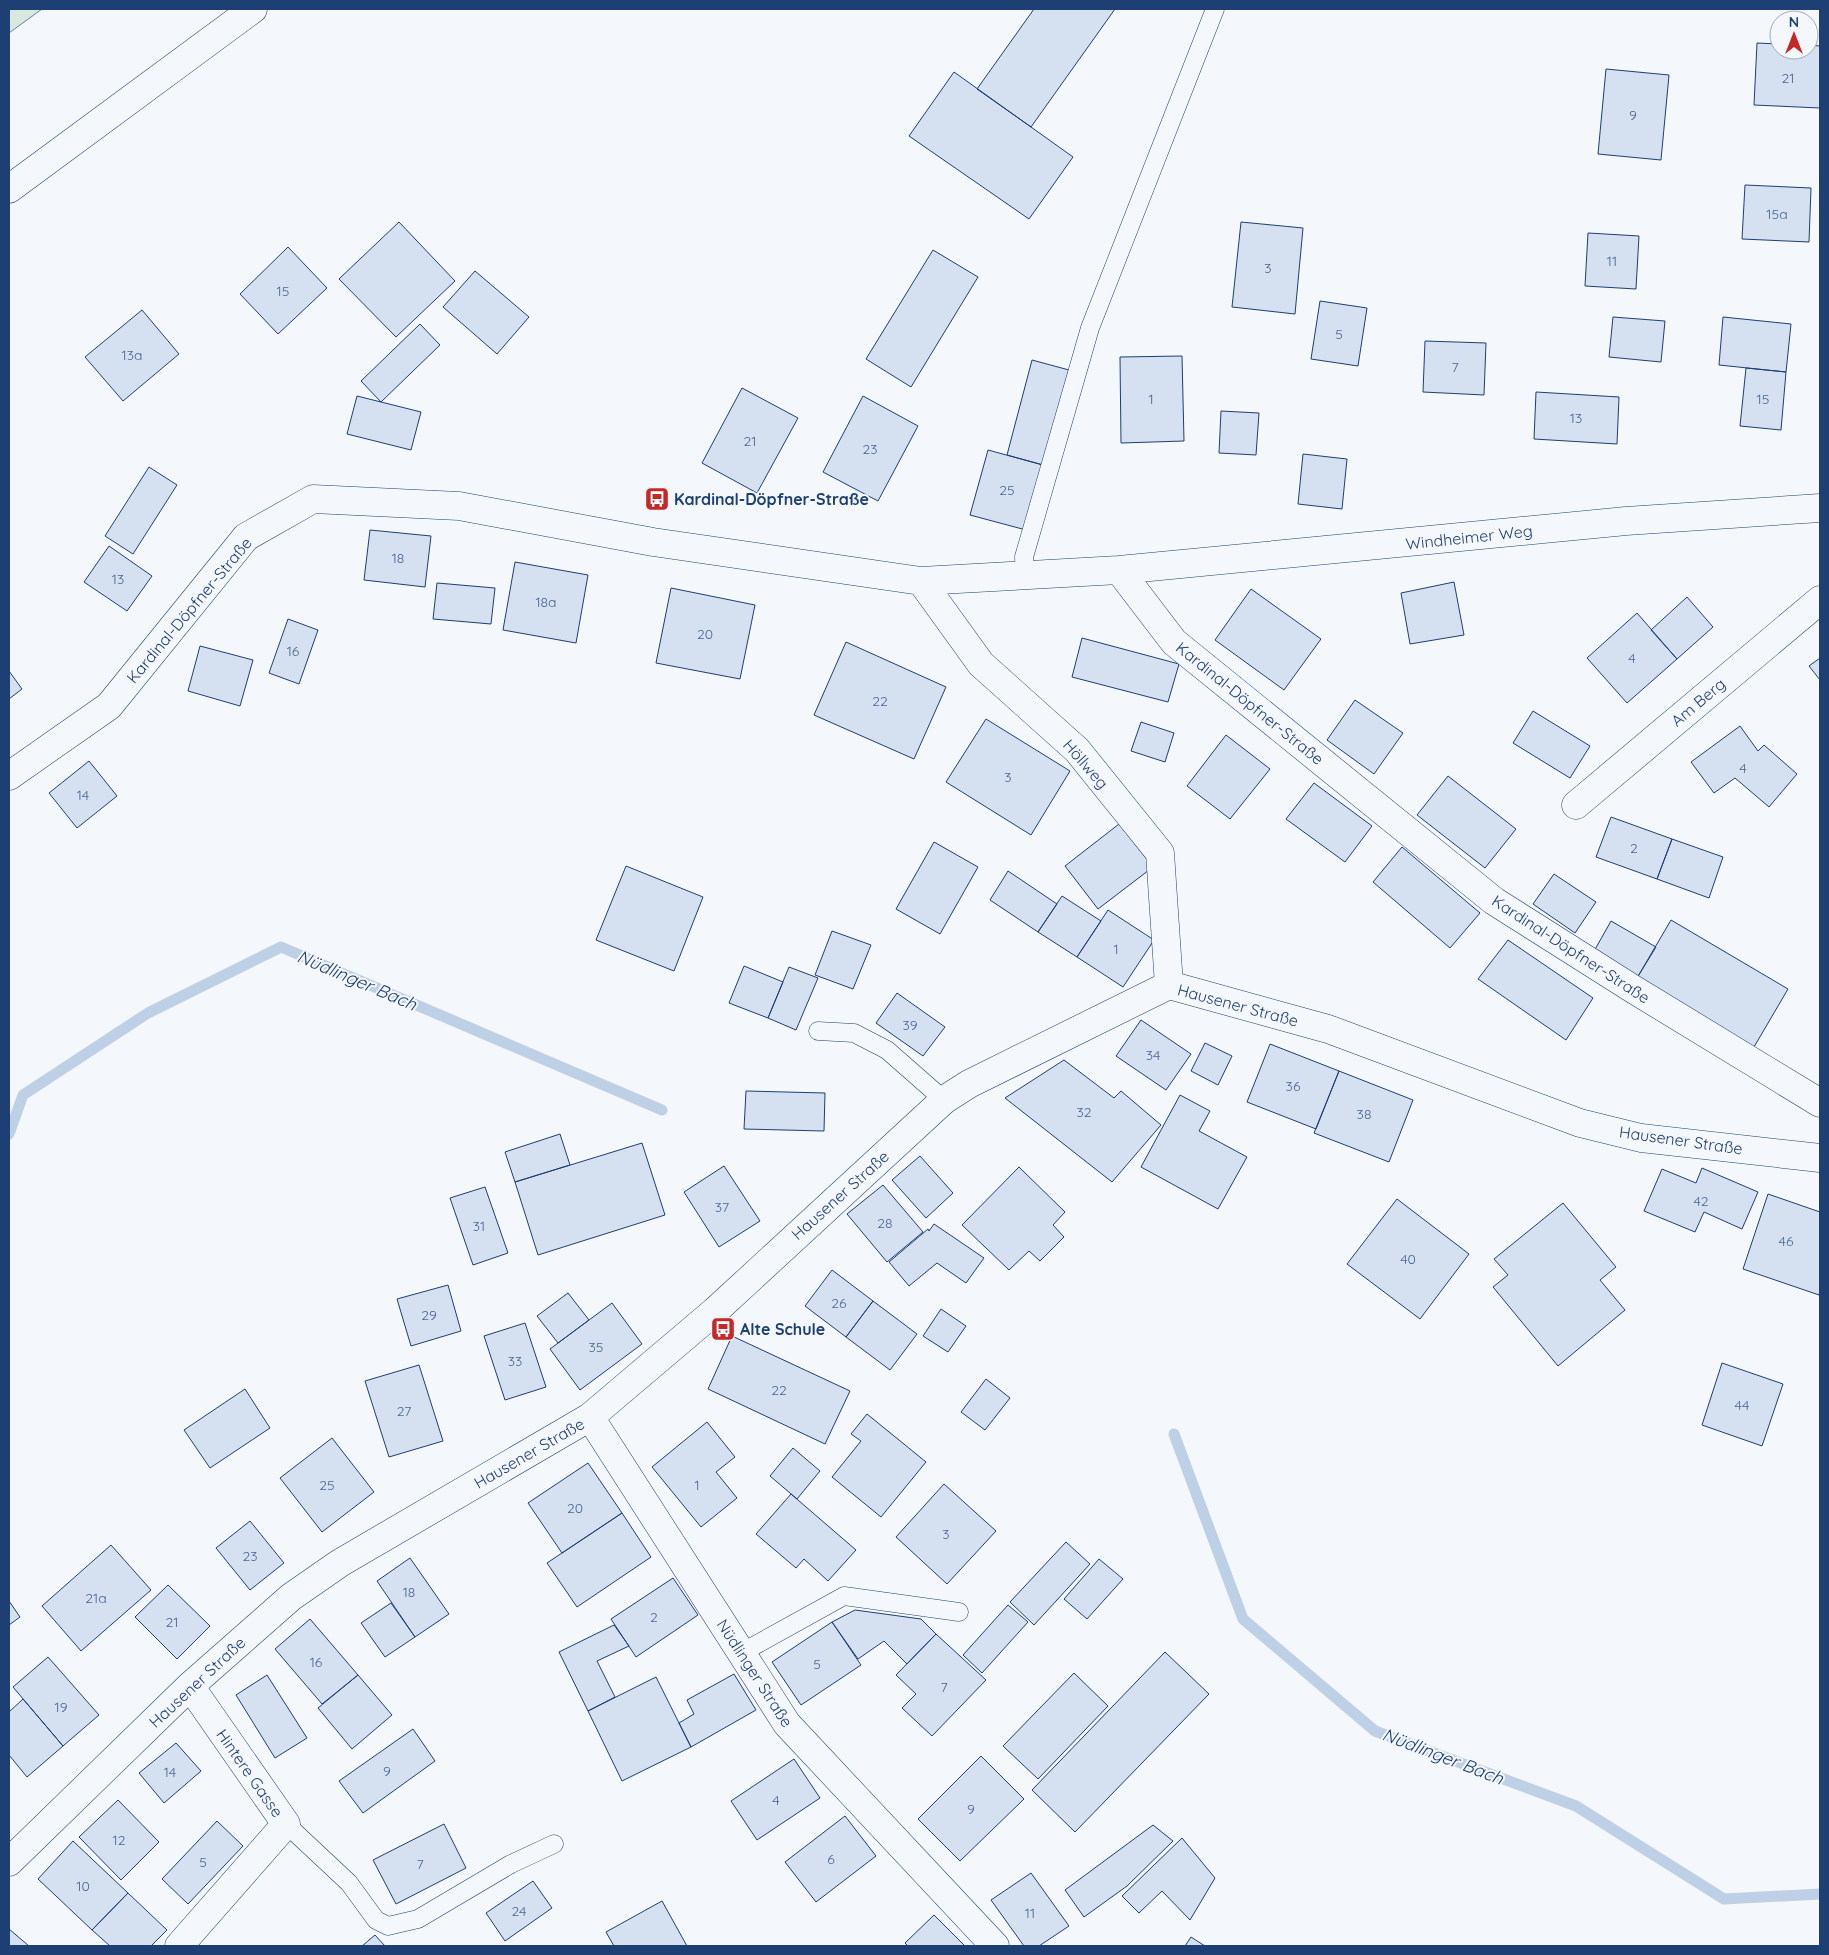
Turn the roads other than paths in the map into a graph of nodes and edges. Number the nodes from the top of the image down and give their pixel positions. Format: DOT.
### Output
graph roads {
  1 [pos="253,9"];
  2 [pos="1215,9"];
  3 [pos="9,189"];
  4 [pos="1820,508"];
  5 [pos="1119,570"];
  6 [pos="1025,574"];
  7 [pos="921,580"];
  8 [pos="1820,600"];
  9 [pos="9,776"];
  10 [pos="1576,805"];
  11 [pos="1169,986"];
  12 [pos="818,1031"];
  13 [pos="944,1100"];
  14 [pos="1820,1103"];
  15 [pos="1820,1158"];
  16 [pos="590,1417"];
  17 [pos="960,1612"];
  18 [pos="742,1653"];
  19 [pos="190,1686"];
  20 [pos="286,1824"];
  21 [pos="554,1844"];
  22 [pos="9,1862"];
  23 [pos="179,1946"];
  24 [pos="995,1946"];
  1 -- 3 [label="street"];
  2 -- 6 [label="lane"];
  4 -- 5 [label="street, Windheimer Weg"];
  5 -- 6 [label="street, Kardinal-Döpfner-Straße"];
  5 -- 14 [label="street, Kardinal-Döpfner-Straße"];
  6 -- 7 [label="street, Kardinal-Döpfner-Straße"];
  7 -- 9 [label="street, Kardinal-Döpfner-Straße"];
  7 -- 11 [label="street, Höllweg"];
  8 -- 10 [label="street, Am Berg"];
  11 -- 13 [label="street, Hausener Straße"];
  11 -- 15 [label="street, Hausener Straße"];
  12 -- 13 [label="lane"];
  13 -- 16 [label="street, Hausener Straße"];
  16 -- 18 [label="street, Nüdlinger Straße"];
  16 -- 19 [label="street, Hausener Straße"];
  17 -- 18 [label="lane"];
  18 -- 24 [label="street, Nüdlinger Straße"];
  19 -- 20 [label="street, Hintere Gasse"];
  19 -- 22 [label="street, Hausener Straße"];
  20 -- 21 [label="lane"];
  20 -- 23 [label="street, Hintere Gasse"];
}
